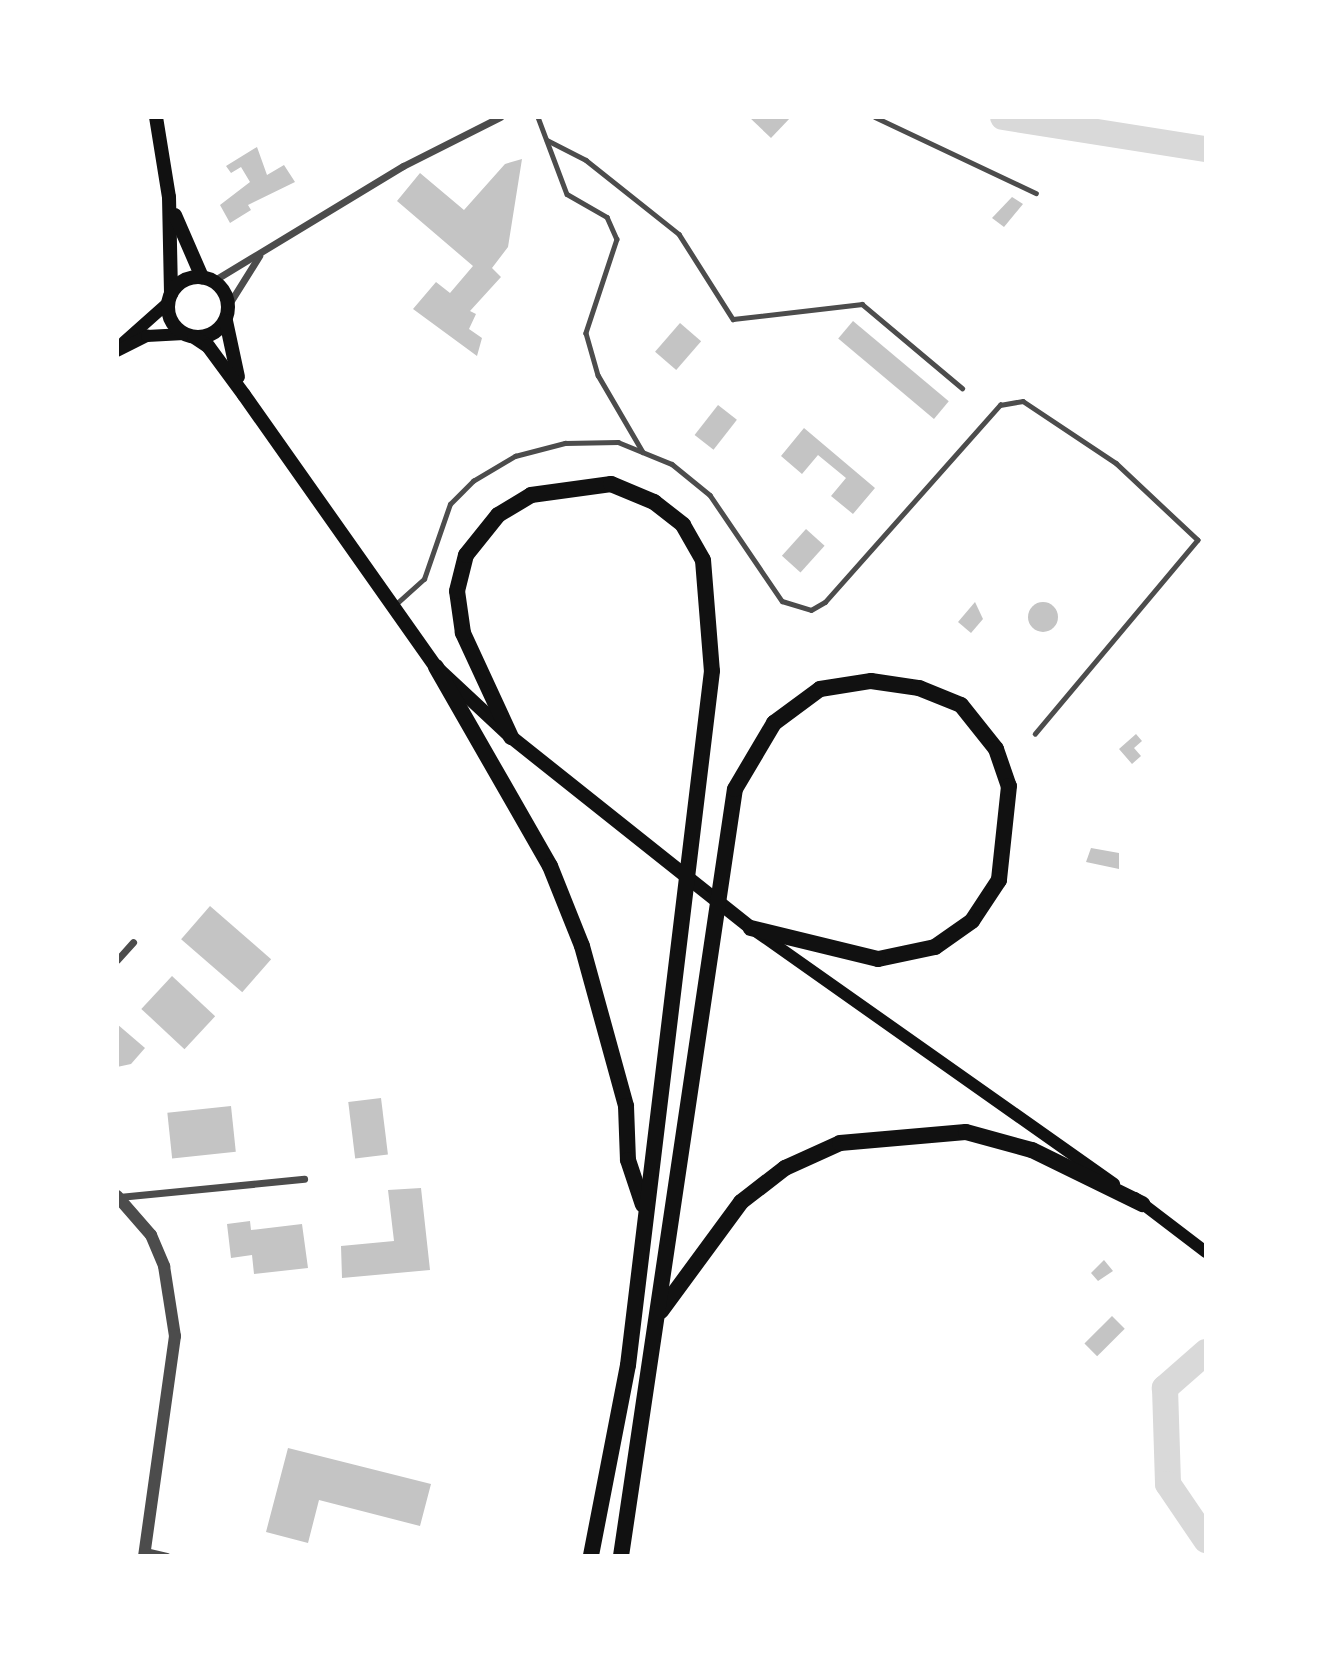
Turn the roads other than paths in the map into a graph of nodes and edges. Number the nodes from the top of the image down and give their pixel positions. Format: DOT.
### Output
graph roads {
  1 [pos="156,117"];
  2 [pos="500,117"];
  3 [pos="538,117"];
  4 [pos="875,117"];
  5 [pos="547,140"];
  6 [pos="1036,192"];
  7 [pos="169,197"];
  8 [pos="270,246"];
  9 [pos="208,279"];
  10 [pos="169,298"];
  11 [pos="229,304"];
  12 [pos="226,321"];
  13 [pos="189,336"];
  14 [pos="117,349"];
  15 [pos="962,388"];
  16 [pos="244,395"];
  17 [pos="643,452"];
  18 [pos="393,608"];
  19 [pos="436,667"];
  20 [pos="1035,734"];
  21 [pos="511,737"];
  22 [pos="751,928"];
  23 [pos="132,942"];
  24 [pos="117,960"];
  25 [pos="304,1179"];
  26 [pos="118,1197"];
  27 [pos="1142,1204"];
  28 [pos="644,1211"];
  29 [pos="1206,1252"];
  30 [pos="660,1313"];
  31 [pos="144,1553"];
  32 [pos="166,1556"];
  33 [pos="592,1556"];
  34 [pos="621,1556"];
  1 -- 7 [label="main road"];
  2 -- 8 [label="street"];
  3 -- 5 [label="lane"];
  4 -- 6 [label="lane"];
  5 -- 15 [label="lane"];
  5 -- 17 [label="lane"];
  7 -- 9 [label="main road"];
  7 -- 10 [label="main road"];
  8 -- 9 [label="street"];
  8 -- 11 [label="street"];
  9 -- 10 [label="main road"];
  9 -- 11 [label="main road"];
  10 -- 13 [label="main road"];
  10 -- 14 [label="main road"];
  11 -- 12 [label="main road"];
  12 -- 13 [label="main road"];
  12 -- 16 [label="main road"];
  13 -- 14 [label="main road"];
  13 -- 16 [label="main road"];
  16 -- 18 [label="main road"];
  17 -- 18 [label="lane"];
  17 -- 20 [label="lane"];
  18 -- 19 [label="main road"];
  19 -- 21 [label="main road"];
  19 -- 28 [label="highway"];
  21 -- 22 [label="main road"];
  21 -- 28 [label="highway"];
  22 -- 27 [label="main road"];
  22 -- 30 [label="highway"];
  23 -- 24 [label="street"];
  25 -- 26 [label="street"];
  26 -- 31 [label="street"];
  27 -- 29 [label="main road"];
  27 -- 30 [label="highway"];
  28 -- 33 [label="highway"];
  30 -- 34 [label="highway"];
  31 -- 32 [label="street"];
}
